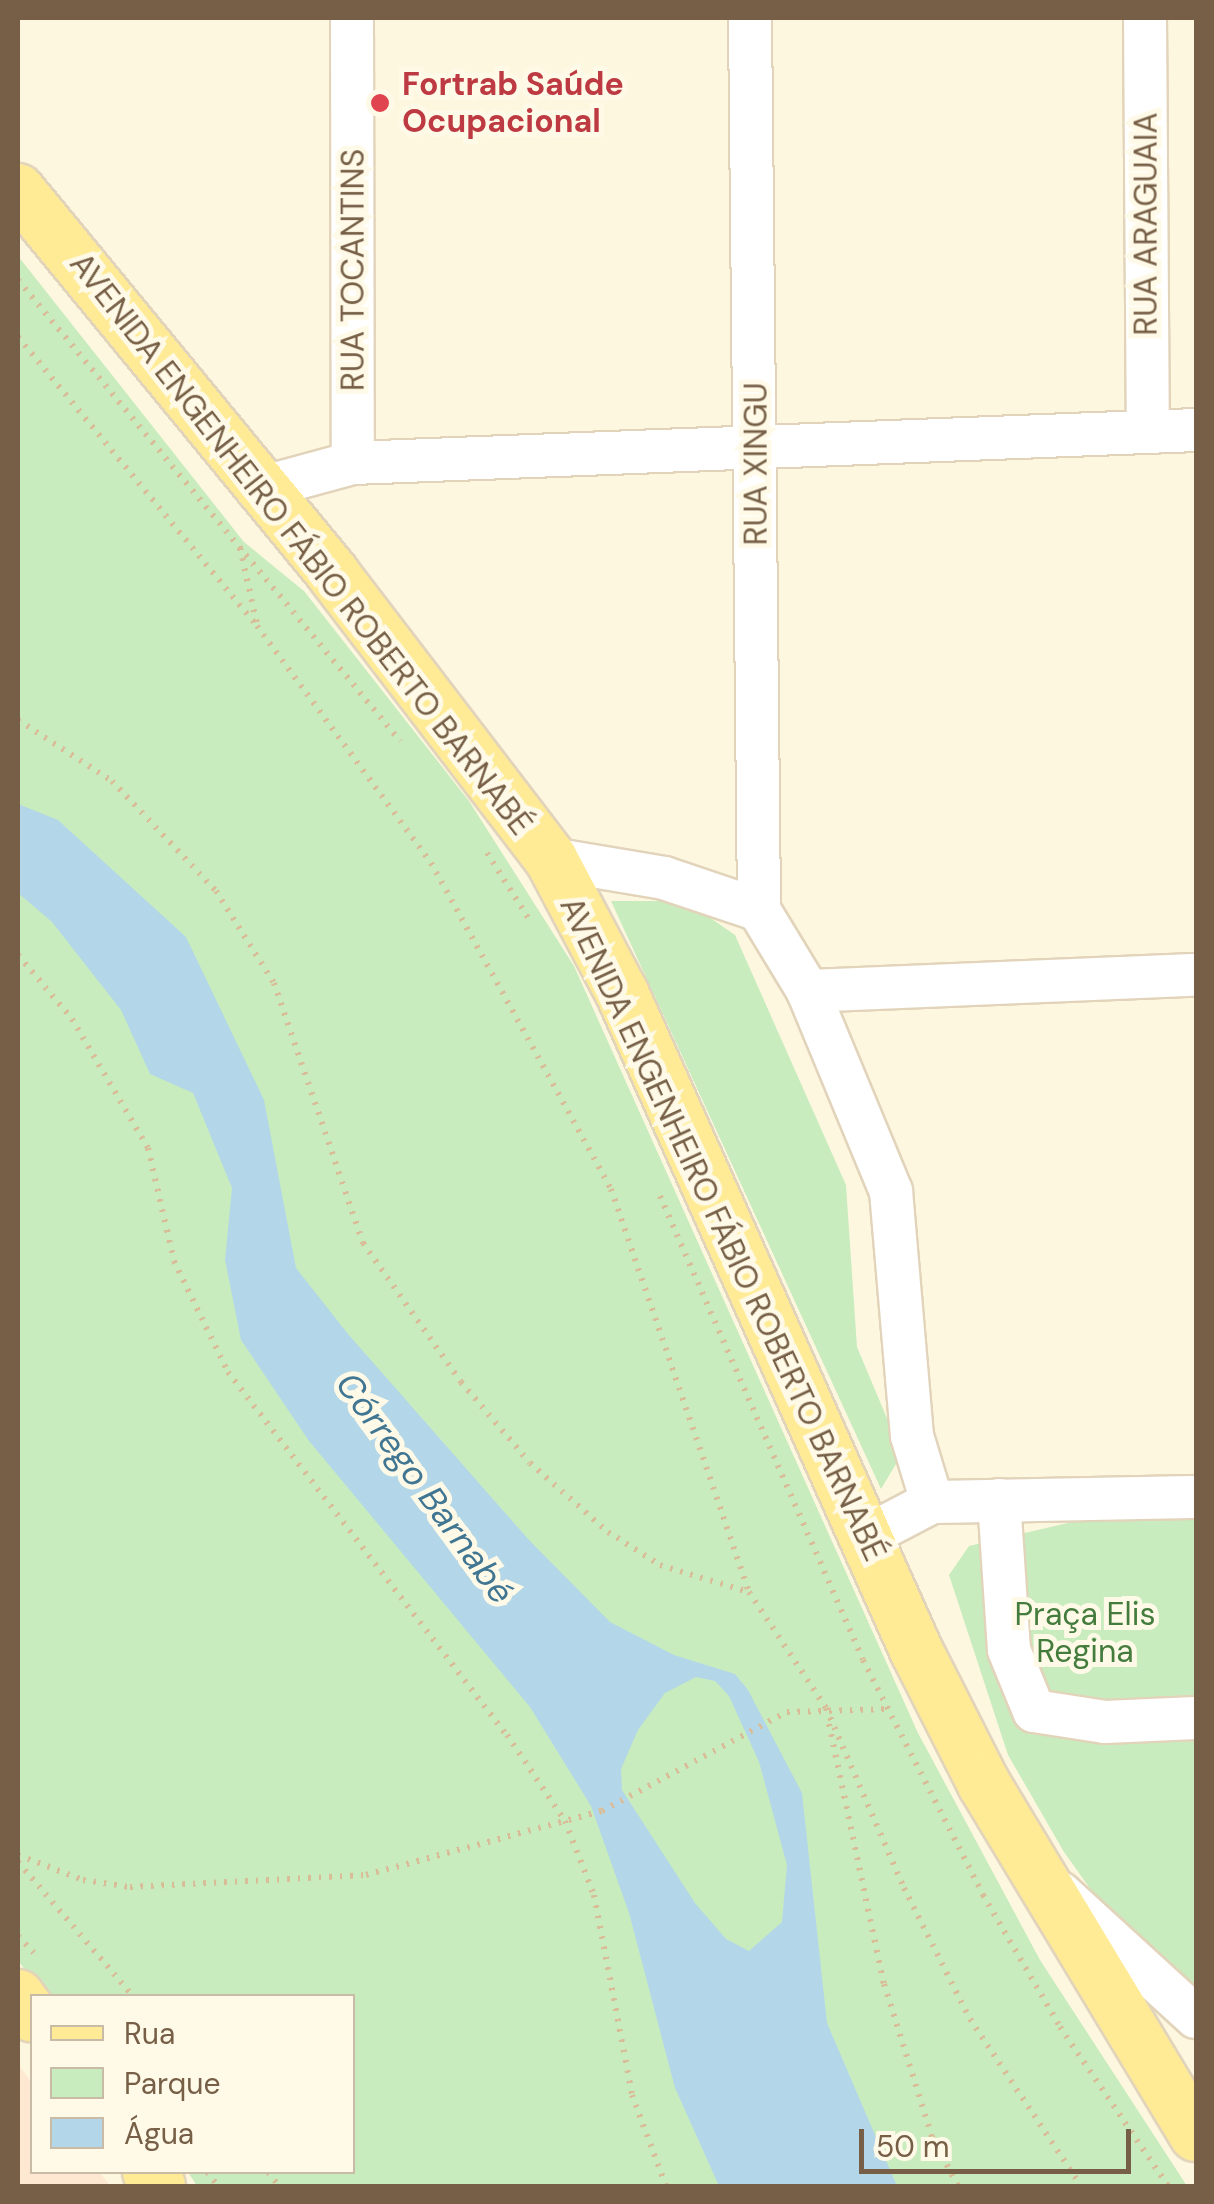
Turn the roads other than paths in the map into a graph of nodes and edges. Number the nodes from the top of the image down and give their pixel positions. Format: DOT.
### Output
graph roads {
  1 [pos="352,18"];
  2 [pos="750,18"];
  3 [pos="1145,18"];
  4 [pos="18,190"];
  5 [pos="1196,430"];
  6 [pos="1148,431"];
  7 [pos="755,448"];
  8 [pos="352,463"];
  9 [pos="257,488"];
  10 [pos="550,859"];
  11 [pos="758,910"];
  12 [pos="1196,975"];
  13 [pos="808,990"];
  14 [pos="1196,1497"];
  15 [pos="999,1500"];
  16 [pos="932,1502"];
  17 [pos="867,1536"];
  18 [pos="1196,1718"];
  19 [pos="1037,1872"];
  20 [pos="1196,2018"];
  21 [pos="1196,2135"];
  1 -- 8 [label="street, RUA TOCANTINS"];
  2 -- 7 [label="street, RUA XINGU"];
  3 -- 6 [label="street, RUA ARAGUAIA"];
  4 -- 9 [label="main road, AVENIDA ENGENHEIRO FÁBIO ROBERTO BARNABÉ"];
  5 -- 6 [label="street"];
  6 -- 7 [label="street"];
  7 -- 8 [label="street"];
  7 -- 11 [label="street, RUA XINGU"];
  8 -- 9 [label="street"];
  9 -- 10 [label="main road, AVENIDA ENGENHEIRO FÁBIO ROBERTO BARNABÉ"];
  10 -- 11 [label="street"];
  10 -- 17 [label="main road, AVENIDA ENGENHEIRO FÁBIO ROBERTO BARNABÉ"];
  11 -- 13 [label="street"];
  12 -- 13 [label="street"];
  13 -- 16 [label="street"];
  14 -- 15 [label="street"];
  15 -- 16 [label="street"];
  15 -- 18 [label="street"];
  16 -- 17 [label="street"];
  17 -- 19 [label="main road, AVENIDA ENGENHEIRO FÁBIO ROBERTO BARNABÉ"];
  19 -- 20 [label="street"];
  19 -- 21 [label="main road, AVENIDA ENGENHEIRO FÁBIO ROBERTO BARNABÉ"];
}
